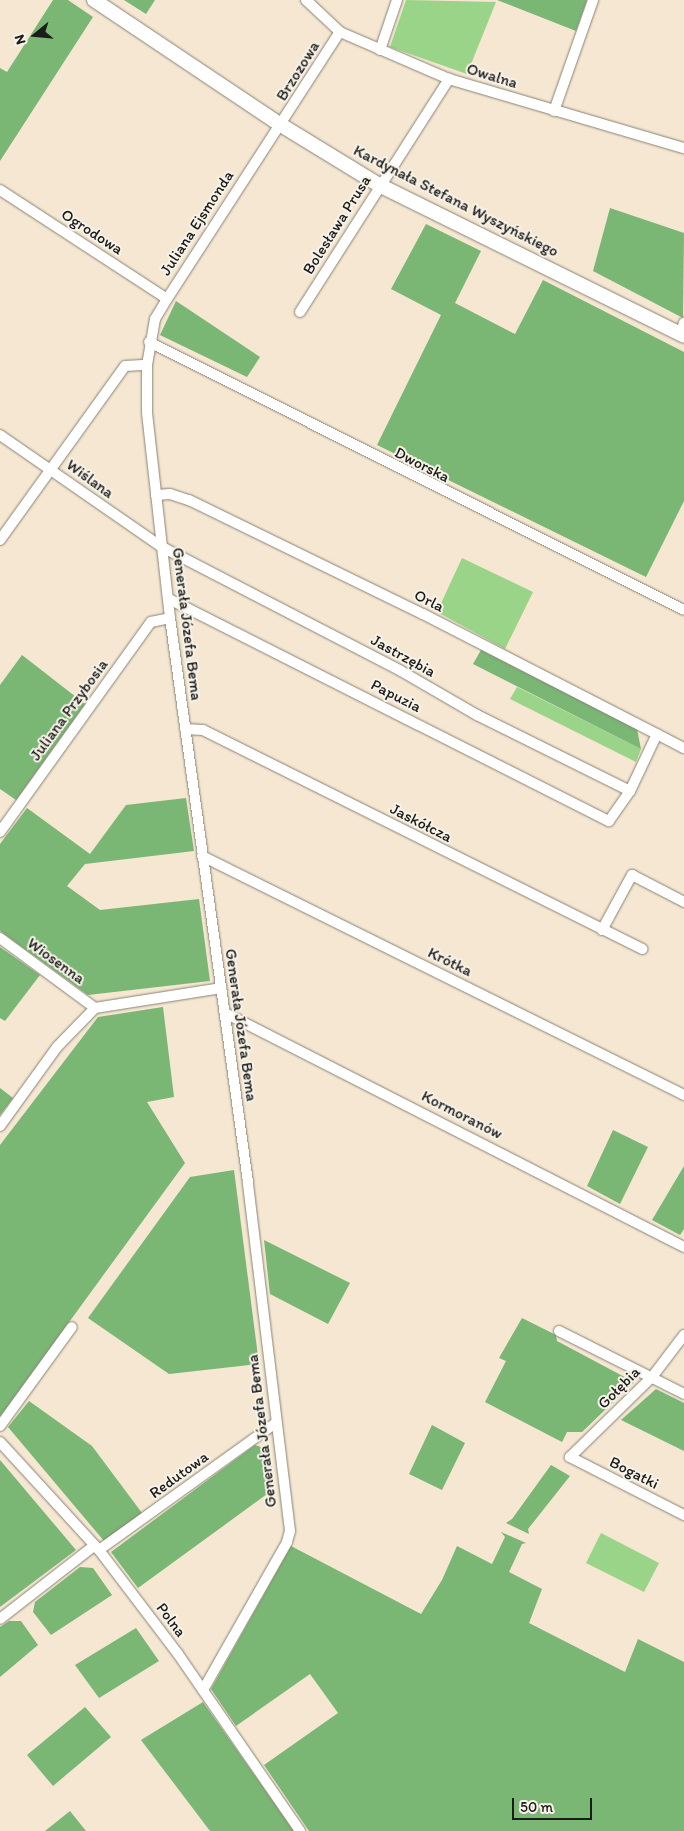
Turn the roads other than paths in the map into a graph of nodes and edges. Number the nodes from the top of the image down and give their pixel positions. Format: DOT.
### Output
graph roads {
  1 [pos="94,0"];
  2 [pos="306,0"];
  3 [pos="397,0"];
  4 [pos="593,0"];
  5 [pos="340,32"];
  6 [pos="380,50"];
  7 [pos="449,78"];
  8 [pos="554,110"];
  9 [pos="280,125"];
  10 [pos="684,148"];
  11 [pos="380,185"];
  12 [pos="0,190"];
  13 [pos="167,299"];
  14 [pos="300,312"];
  15 [pos="683,331"];
  16 [pos="149,342"];
  17 [pos="147,364"];
  18 [pos="0,435"];
  19 [pos="52,469"];
  20 [pos="156,495"];
  21 [pos="0,540"];
  22 [pos="162,547"];
  23 [pos="169,599"];
  24 [pos="684,610"];
  25 [pos="170,618"];
  26 [pos="185,729"];
  27 [pos="657,734"];
  28 [pos="684,748"];
  29 [pos="630,791"];
  30 [pos="0,832"];
  31 [pos="202,856"];
  32 [pos="684,902"];
  33 [pos="602,930"];
  34 [pos="0,938"];
  35 [pos="642,949"];
  36 [pos="221,988"];
  37 [pos="95,1008"];
  38 [pos="225,1012"];
  39 [pos="684,1095"];
  40 [pos="0,1126"];
  41 [pos="684,1247"];
  42 [pos="72,1327"];
  43 [pos="559,1331"];
  44 [pos="684,1334"];
  45 [pos="652,1378"];
  46 [pos="684,1394"];
  47 [pos="276,1423"];
  48 [pos="0,1426"];
  49 [pos="0,1442"];
  50 [pos="570,1457"];
  51 [pos="684,1515"];
  52 [pos="97,1548"];
  53 [pos="0,1619"];
  54 [pos="203,1690"];
  55 [pos="300,1831"];
  1 -- 9 [label="main road, Kardynała Stefana Wyszyńskiego"];
  2 -- 5 [label="street, Owalna"];
  3 -- 6 [label="street"];
  4 -- 8 [label="street"];
  5 -- 6 [label="street, Owalna"];
  5 -- 9 [label="street, Brzozowa"];
  6 -- 7 [label="street, Owalna"];
  7 -- 8 [label="street, Owalna"];
  7 -- 11 [label="street, Bolesława Prusa"];
  8 -- 10 [label="street, Owalna"];
  9 -- 11 [label="main road, Kardynała Stefana Wyszyńskiego"];
  9 -- 13 [label="street, Juliana Ejsmonda"];
  11 -- 14 [label="street, Bolesława Prusa"];
  11 -- 15 [label="main road, Kardynała Stefana Wyszyńskiego"];
  12 -- 13 [label="street, Ogrodowa"];
  13 -- 16 [label="street, Juliana Ejsmonda"];
  16 -- 17 [label="street, Generała Józefa Bema"];
  16 -- 24 [label="street, Dworska"];
  17 -- 19 [label="street"];
  17 -- 20 [label="street, Generała Józefa Bema"];
  18 -- 19 [label="street, Wiślana"];
  19 -- 21 [label="street"];
  19 -- 22 [label="street, Wiślana"];
  20 -- 22 [label="street, Generała Józefa Bema"];
  20 -- 27 [label="street, Orla"];
  22 -- 23 [label="street, Generała Józefa Bema"];
  22 -- 29 [label="street, Jastrzębia"];
  23 -- 25 [label="street, Generała Józefa Bema"];
  23 -- 29 [label="street, Papuzia"];
  25 -- 26 [label="street, Generała Józefa Bema"];
  25 -- 30 [label="street, Juliana Przybosia"];
  26 -- 31 [label="street, Generała Józefa Bema"];
  26 -- 33 [label="street, Jaskółcza"];
  27 -- 28 [label="street, Orla"];
  27 -- 29 [label="street"];
  31 -- 36 [label="street, Generała Józefa Bema"];
  31 -- 39 [label="street, Krótka"];
  32 -- 33 [label="street"];
  33 -- 35 [label="street, Jaskółcza"];
  34 -- 37 [label="street, Wiosenna"];
  36 -- 37 [label="street"];
  36 -- 38 [label="street, Generała Józefa Bema"];
  37 -- 40 [label="street"];
  38 -- 41 [label="street, Kormoranów"];
  38 -- 47 [label="street, Generała Józefa Bema"];
  42 -- 48 [label="street"];
  43 -- 45 [label="street"];
  44 -- 45 [label="street, Gołębia"];
  45 -- 46 [label="street"];
  45 -- 50 [label="street, Gołębia"];
  47 -- 52 [label="street, Redutowa"];
  47 -- 54 [label="street, Generała Józefa Bema"];
  49 -- 52 [label="street, Polna"];
  50 -- 51 [label="street, Bogatki"];
  52 -- 53 [label="street, Redutowa"];
  52 -- 54 [label="street, Polna"];
  54 -- 55 [label="street, Polna"];
}
